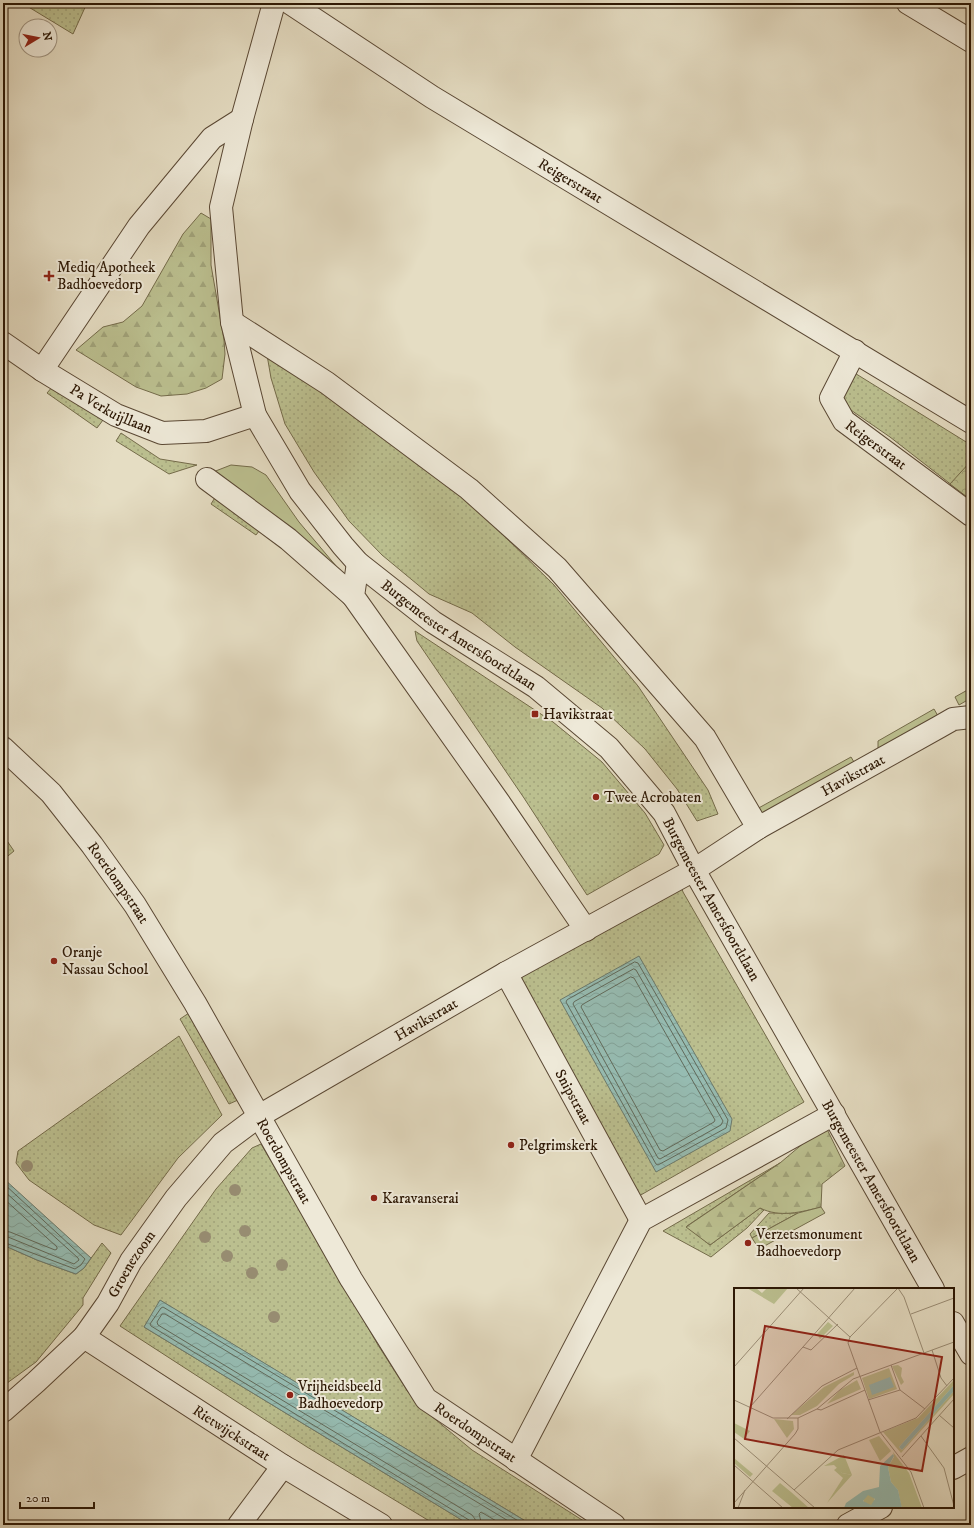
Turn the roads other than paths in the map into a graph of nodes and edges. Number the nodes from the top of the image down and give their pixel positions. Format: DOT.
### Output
graph roads {
  1 [pos="274,3"];
  2 [pos="290,3"];
  3 [pos="908,3"];
  4 [pos="971,41"];
  5 [pos="242,119"];
  6 [pos="232,322"];
  7 [pos="3,343"];
  8 [pos="855,351"];
  9 [pos="42,370"];
  10 [pos="255,415"];
  11 [pos="971,422"];
  12 [pos="207,479"];
  13 [pos="971,515"];
  14 [pos="358,563"];
  15 [pos="354,596"];
  16 [pos="971,717"];
  17 [pos="3,748"];
  18 [pos="758,828"];
  19 [pos="694,870"];
  20 [pos="586,930"];
  21 [pos="506,973"];
  22 [pos="834,1114"];
  23 [pos="259,1116"];
  24 [pos="641,1220"];
  25 [pos="933,1288"];
  26 [pos="954,1325"];
  27 [pos="84,1337"];
  28 [pos="971,1354"];
  29 [pos="3,1412"];
  30 [pos="971,1458"];
  31 [pos="516,1460"];
  32 [pos="283,1466"];
  33 [pos="954,1467"];
  34 [pos="880,1508"];
  35 [pos="239,1525"];
  36 [pos="381,1525"];
  37 [pos="614,1525"];
  38 [pos="848,1525"];
  1 -- 5 [label="street, Burgemeester Amersfoordtlaan"];
  2 -- 8 [label="street, Reigerstraat"];
  3 -- 4 [label="street"];
  5 -- 6 [label="street, Burgemeester Amersfoordtlaan"];
  5 -- 9 [label="street"];
  6 -- 10 [label="street, Burgemeester Amersfoordtlaan"];
  6 -- 18 [label="street"];
  7 -- 9 [label="street, Pa Verkuijllaan"];
  8 -- 11 [label="street, Reigerstraat"];
  8 -- 13 [label="street, Reigerstraat"];
  9 -- 10 [label="street, Pa Verkuijllaan"];
  10 -- 14 [label="street, Burgemeester Amersfoordtlaan"];
  12 -- 15 [label="street"];
  14 -- 15 [label="street"];
  14 -- 19 [label="street, Burgemeester Amersfoordtlaan"];
  15 -- 20 [label="street"];
  16 -- 18 [label="street, Havikstraat"];
  17 -- 23 [label="street, Roerdompstraat"];
  18 -- 19 [label="street, Havikstraat"];
  19 -- 20 [label="street, Havikstraat"];
  19 -- 22 [label="street, Burgemeester Amersfoordtlaan"];
  20 -- 21 [label="street, Havikstraat"];
  21 -- 23 [label="street, Havikstraat"];
  21 -- 24 [label="street, Snipstraat"];
  22 -- 24 [label="street"];
  22 -- 25 [label="street, Burgemeester Amersfoordtlaan"];
  23 -- 27 [label="street, Groenezoom"];
  23 -- 31 [label="street, Roerdompstraat"];
  24 -- 31 [label="street"];
  26 -- 28 [label="street"];
  27 -- 29 [label="street, Groenezoom"];
  27 -- 32 [label="street, Rietwijckstraat"];
  30 -- 33 [label="street"];
  31 -- 37 [label="street, Roerdompstraat"];
  32 -- 35 [label="street"];
  32 -- 36 [label="street, Rietwijckstraat"];
  34 -- 38 [label="street"];
}
